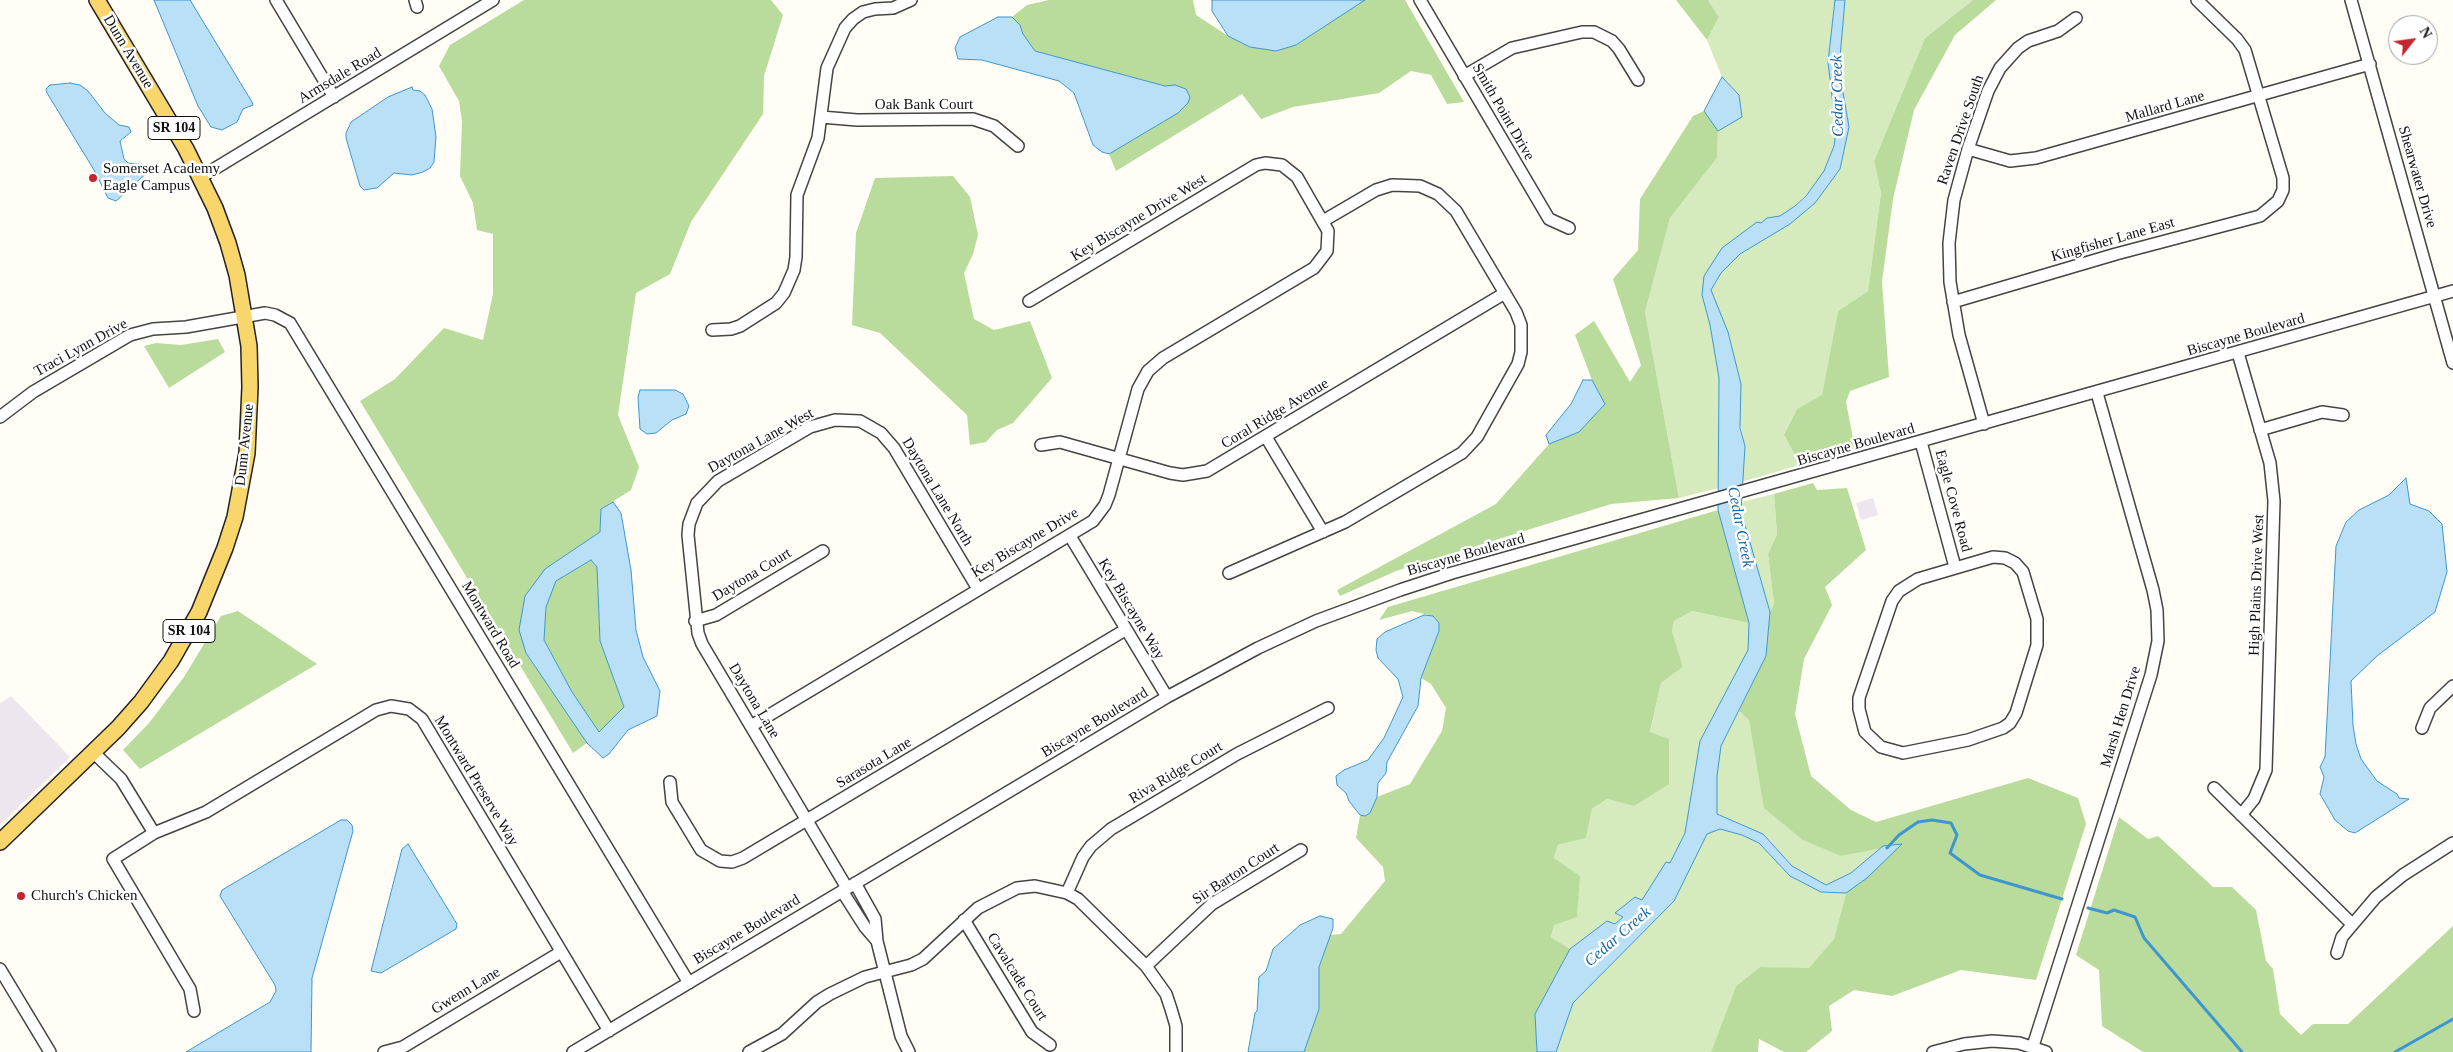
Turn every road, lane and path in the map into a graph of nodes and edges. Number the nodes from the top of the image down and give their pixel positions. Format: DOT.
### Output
graph roads {
  1 [pos="97,0"];
  2 [pos="276,0"];
  3 [pos="493,0"];
  4 [pos="911,0"];
  5 [pos="1420,0"];
  6 [pos="2197,0"];
  7 [pos="2352,0"];
  8 [pos="2076,18"];
  9 [pos="2370,64"];
  10 [pos="1464,76"];
  11 [pos="1638,80"];
  12 [pos="334,96"];
  13 [pos="2259,96"];
  14 [pos="822,117"];
  15 [pos="1018,146"];
  16 [pos="1968,149"];
  17 [pos="201,176"];
  18 [pos="1323,221"];
  19 [pos="1569,228"];
  20 [pos="2453,291"];
  21 [pos="1505,293"];
  22 [pos="2434,297"];
  23 [pos="1029,301"];
  24 [pos="1953,302"];
  25 [pos="245,316"];
  26 [pos="712,330"];
  27 [pos="2238,353"];
  28 [pos="2453,362"];
  29 [pos="2097,393"];
  30 [pos="2343,415"];
  31 [pos="0,417"];
  32 [pos="860,421"];
  33 [pos="1984,424"];
  34 [pos="2260,430"];
  35 [pos="1266,437"];
  36 [pos="1922,442"];
  37 [pos="1041,445"];
  38 [pos="1119,458"];
  39 [pos="692,514"];
  40 [pos="1323,532"];
  41 [pos="1070,536"];
  42 [pos="823,551"];
  43 [pos="1956,567"];
  44 [pos="1229,572"];
  45 [pos="978,589"];
  46 [pos="695,621"];
  47 [pos="1126,630"];
  48 [pos="2453,686"];
  49 [pos="1167,697"];
  50 [pos="1328,708"];
  51 [pos="751,726"];
  52 [pos="2422,728"];
  53 [pos="93,752"];
  54 [pos="670,782"];
  55 [pos="2214,788"];
  56 [pos="2241,815"];
  57 [pos="807,820"];
  58 [pos="154,833"];
  59 [pos="0,842"];
  60 [pos="2453,843"];
  61 [pos="1301,850"];
  62 [pos="848,887"];
  63 [pos="1066,893"];
  64 [pos="964,920"];
  65 [pos="2352,924"];
  66 [pos="561,952"];
  67 [pos="2337,953"];
  68 [pos="1146,966"];
  69 [pos="0,969"];
  70 [pos="886,971"];
  71 [pos="689,983"];
  72 [pos="194,1011"];
  73 [pos="609,1031"];
  74 [pos="1050,1044"];
  75 [pos="2033,1046"];
  76 [pos="770,1047"];
  77 [pos="50,1052"];
  78 [pos="384,1052"];
  79 [pos="573,1052"];
  80 [pos="749,1052"];
  81 [pos="909,1052"];
  82 [pos="1176,1052"];
  83 [pos="1933,1052"];
  84 [pos="2046,1052"];
  1 -- 17 [label="main road, Dunn Avenue / SR 104"];
  2 -- 12 [label="street"];
  3 -- 12 [label="street, Armsdale Road"];
  4 -- 14 [label="street"];
  5 -- 10 [label="street, Smith Point Drive"];
  6 -- 13 [label="street"];
  7 -- 9 [label="street, Shearwater Drive"];
  8 -- 16 [label="street, Raven Drive South"];
  9 -- 13 [label="street, Mallard Lane"];
  9 -- 22 [label="street, Shearwater Drive"];
  10 -- 11 [label="street"];
  10 -- 19 [label="street, Smith Point Drive"];
  12 -- 17 [label="street, Armsdale Road"];
  13 -- 16 [label="street, Mallard Lane"];
  13 -- 24 [label="street, Kingfisher Lane East"];
  14 -- 15 [label="street, Oak Bank Court"];
  14 -- 26 [label="street"];
  16 -- 24 [label="street, Raven Drive South"];
  17 -- 25 [label="main road, Dunn Avenue / SR 104"];
  18 -- 21 [label="street"];
  18 -- 23 [label="street, Key Biscayne Drive West"];
  18 -- 38 [label="street, Key Biscayne Drive"];
  20 -- 22 [label="street, Biscayne Boulevard"];
  21 -- 35 [label="street, Coral Ridge Avenue"];
  21 -- 40 [label="street"];
  22 -- 27 [label="street, Biscayne Boulevard"];
  22 -- 28 [label="street, Shearwater Drive"];
  24 -- 33 [label="street, Raven Drive South"];
  25 -- 31 [label="street, Traci Lynn Drive"];
  25 -- 53 [label="main road, Dunn Avenue / SR 104"];
  25 -- 71 [label="street, Montward Road"];
  27 -- 29 [label="street, Biscayne Boulevard"];
  27 -- 34 [label="street, High Plains Drive West"];
  29 -- 33 [label="street, Biscayne Boulevard"];
  29 -- 75 [label="street, Marsh Hen Drive"];
  30 -- 34 [label="street"];
  32 -- 39 [label="street, Daytona Lane West"];
  32 -- 45 [label="street, Daytona Lane North"];
  33 -- 36 [label="street, Biscayne Boulevard"];
  34 -- 56 [label="street, High Plains Drive West"];
  35 -- 38 [label="street, Coral Ridge Avenue"];
  35 -- 40 [label="street"];
  36 -- 43 [label="street, Eagle Cove Road"];
  36 -- 49 [label="street, Biscayne Boulevard"];
  37 -- 38 [label="street, Coral Ridge Avenue"];
  38 -- 41 [label="street, Key Biscayne Drive"];
  39 -- 46 [label="street, Daytona Lane"];
  40 -- 44 [label="street"];
  41 -- 45 [label="street, Key Biscayne Drive"];
  41 -- 47 [label="street, Key Biscayne Way"];
  42 -- 46 [label="street, Daytona Court"];
  43 -- 43 [label="street"];
  45 -- 51 [label="street, Key Biscayne Drive"];
  46 -- 51 [label="street, Daytona Lane"];
  47 -- 49 [label="street, Key Biscayne Way"];
  47 -- 57 [label="street, Sarasota Lane"];
  48 -- 52 [label="street"];
  49 -- 62 [label="street, Biscayne Boulevard"];
  50 -- 63 [label="street, Riva Ridge Court"];
  51 -- 57 [label="street, Daytona Lane"];
  53 -- 58 [label="street"];
  53 -- 59 [label="main road, Dunn Avenue / SR 104"];
  54 -- 57 [label="street, Sarasota Lane"];
  55 -- 56 [label="street"];
  56 -- 65 [label="street"];
  57 -- 62 [label="street, Daytona Lane"];
  58 -- 66 [label="street, Montward Preserve Way"];
  58 -- 72 [label="street, Montward Preserve Way"];
  60 -- 65 [label="street"];
  61 -- 68 [label="street, Sir Barton Court"];
  62 -- 70 [label="street, Daytona Lane"];
  62 -- 71 [label="street, Biscayne Boulevard"];
  63 -- 64 [label="street"];
  63 -- 68 [label="street"];
  64 -- 70 [label="street"];
  64 -- 74 [label="street, Cavalcade Court"];
  65 -- 67 [label="street"];
  66 -- 73 [label="street, Montward Preserve Way"];
  66 -- 78 [label="street, Gwenn Lane"];
  68 -- 82 [label="street"];
  69 -- 77 [label="street"];
  70 -- 76 [label="street"];
  70 -- 81 [label="street, Daytona Lane"];
  71 -- 73 [label="street, Biscayne Boulevard"];
  73 -- 79 [label="street, Biscayne Boulevard"];
  75 -- 83 [label="street"];
  75 -- 84 [label="street"];
  76 -- 80 [label="street"];
}
